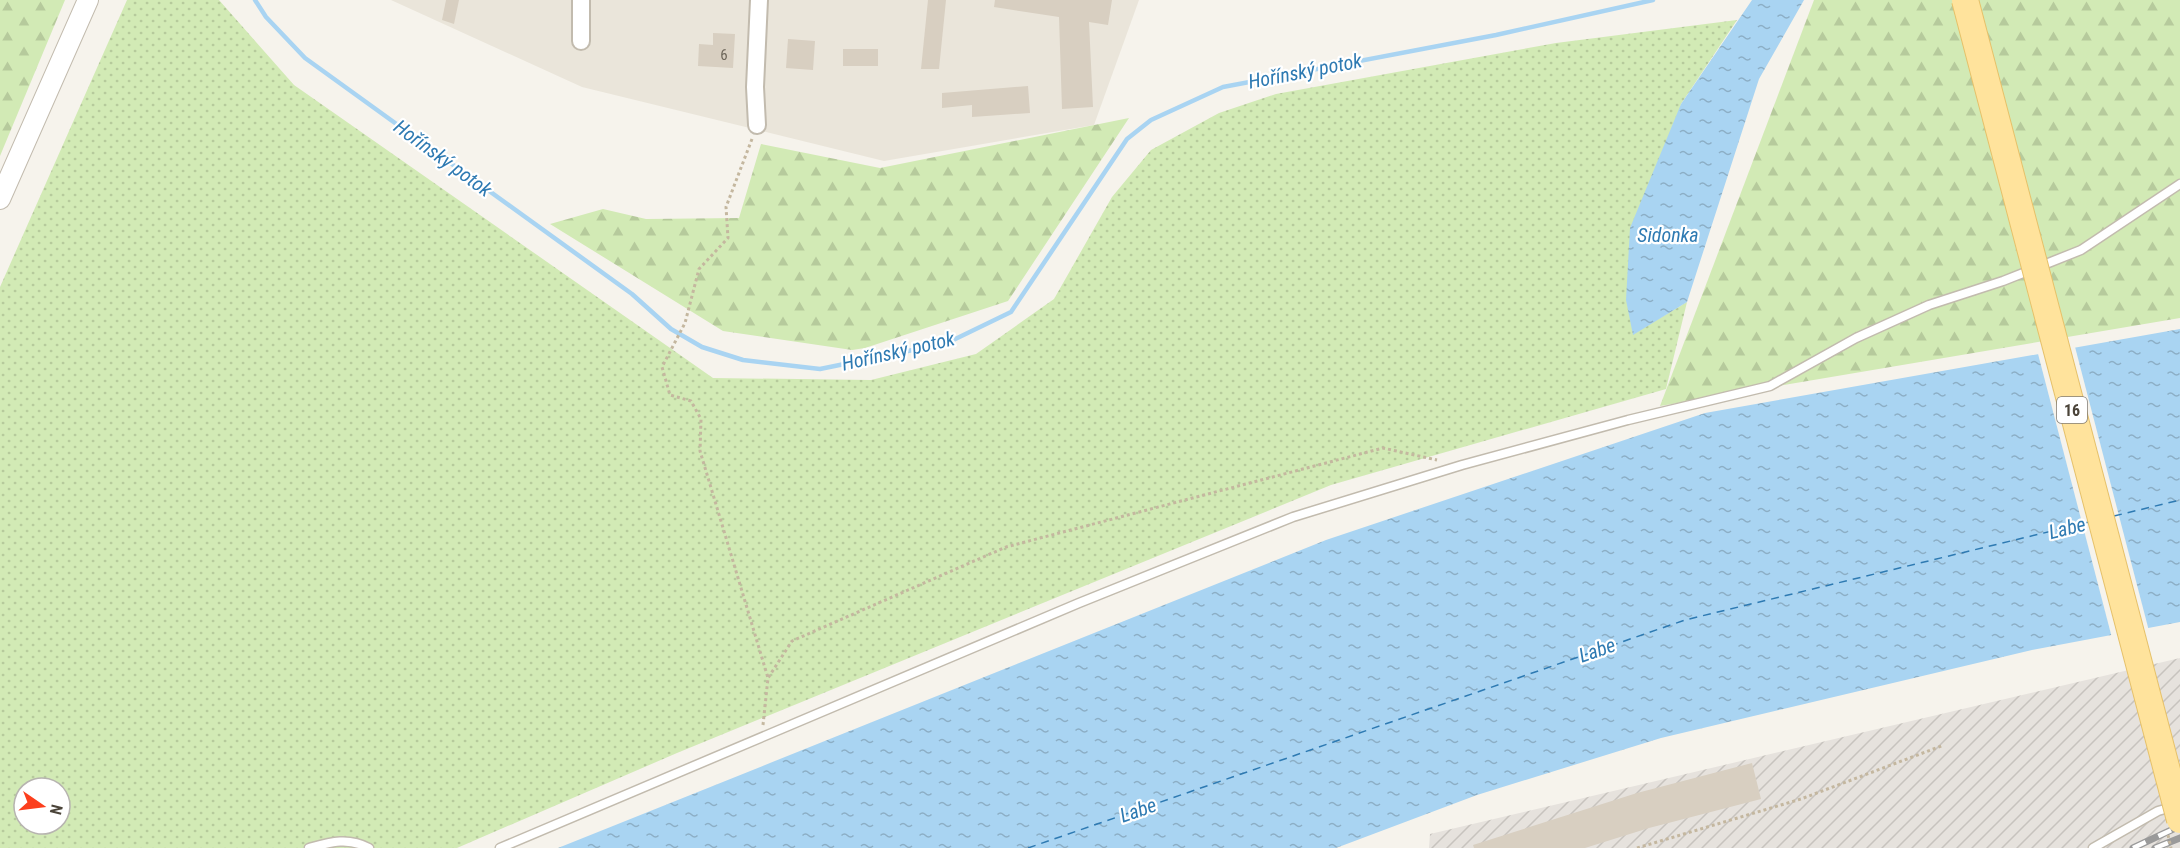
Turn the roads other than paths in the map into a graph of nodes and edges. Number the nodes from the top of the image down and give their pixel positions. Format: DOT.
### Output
graph roads {
  1 [pos="88,0"];
  2 [pos="581,0"];
  3 [pos="759,0"];
  4 [pos="1965,0"];
  5 [pos="581,41"];
  6 [pos="758,125"];
  7 [pos="2180,184"];
  8 [pos="0,199"];
  9 [pos="2180,804"];
  10 [pos="2180,820"];
  11 [pos="309,848"];
  12 [pos="369,848"];
  13 [pos="500,848"];
  14 [pos="2093,848"];
  1 -- 8 [label="street"];
  2 -- 5 [label="street"];
  3 -- 6 [label="street"];
  4 -- 10 [label="main road, 16, bridge"];
  7 -- 13 [label="lane"];
  9 -- 14 [label="lane"];
  11 -- 12 [label="lane"];
}
